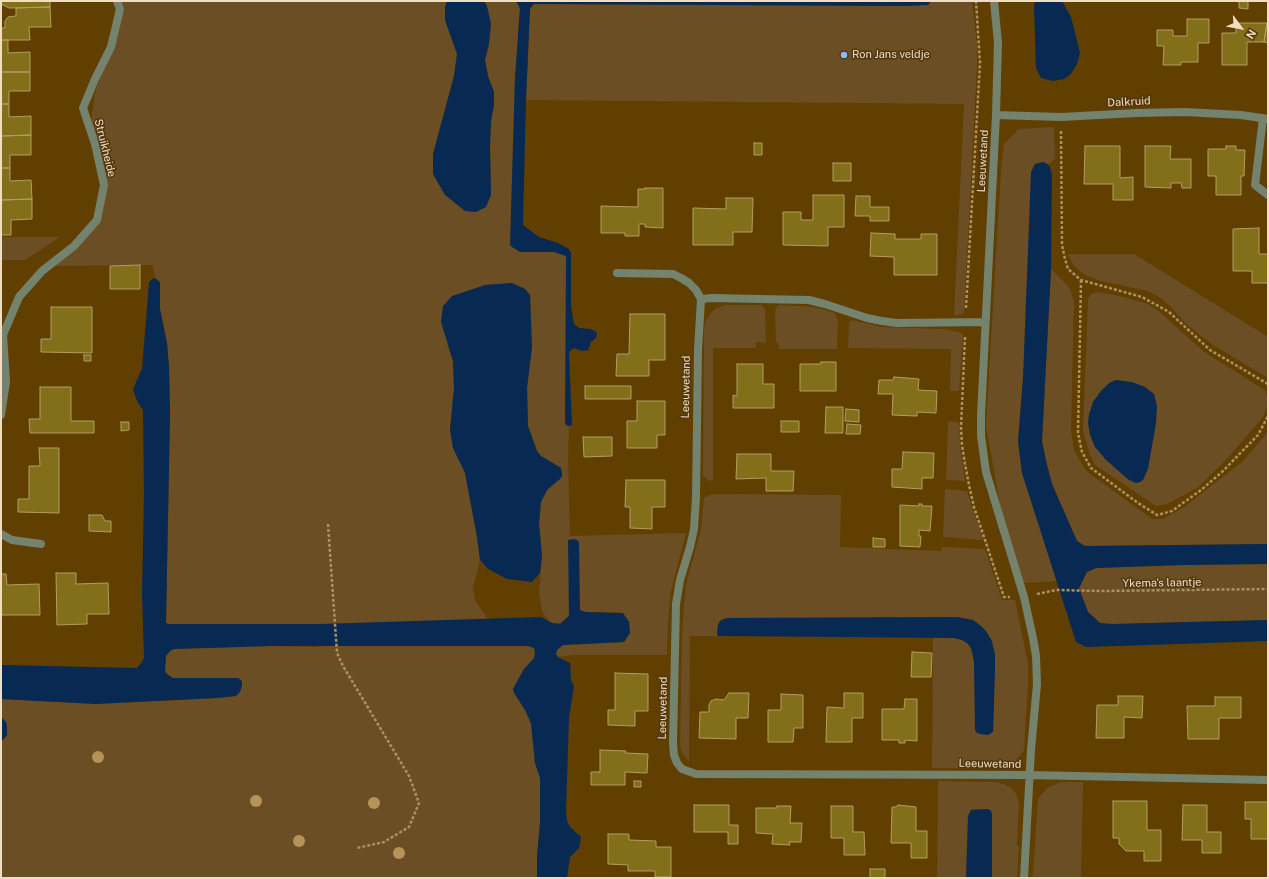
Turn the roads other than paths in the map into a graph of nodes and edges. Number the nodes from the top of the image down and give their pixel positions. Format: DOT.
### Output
graph roads {
  1 [pos="116,1"];
  2 [pos="994,1"];
  3 [pos="996,115"];
  4 [pos="1266,119"];
  5 [pos="1268,195"];
  6 [pos="617,273"];
  7 [pos="701,299"];
  8 [pos="985,322"];
  9 [pos="1,415"];
  10 [pos="1,534"];
  11 [pos="41,544"];
  12 [pos="1030,775"];
  13 [pos="1268,780"];
  14 [pos="1024,878"];
  1 -- 9 [label="street, Struikheide"];
  2 -- 3 [label="street, Leeuwetand"];
  3 -- 4 [label="street, Dalkruid"];
  3 -- 8 [label="street, Leeuwetand"];
  4 -- 5 [label="street, Dalkruid"];
  6 -- 7 [label="street"];
  7 -- 8 [label="street"];
  7 -- 12 [label="street, Leeuwetand"];
  8 -- 12 [label="street, Leeuwetand"];
  10 -- 11 [label="street"];
  12 -- 13 [label="street, Leeuwetand"];
  12 -- 14 [label="street, Leeuwetand"];
}
